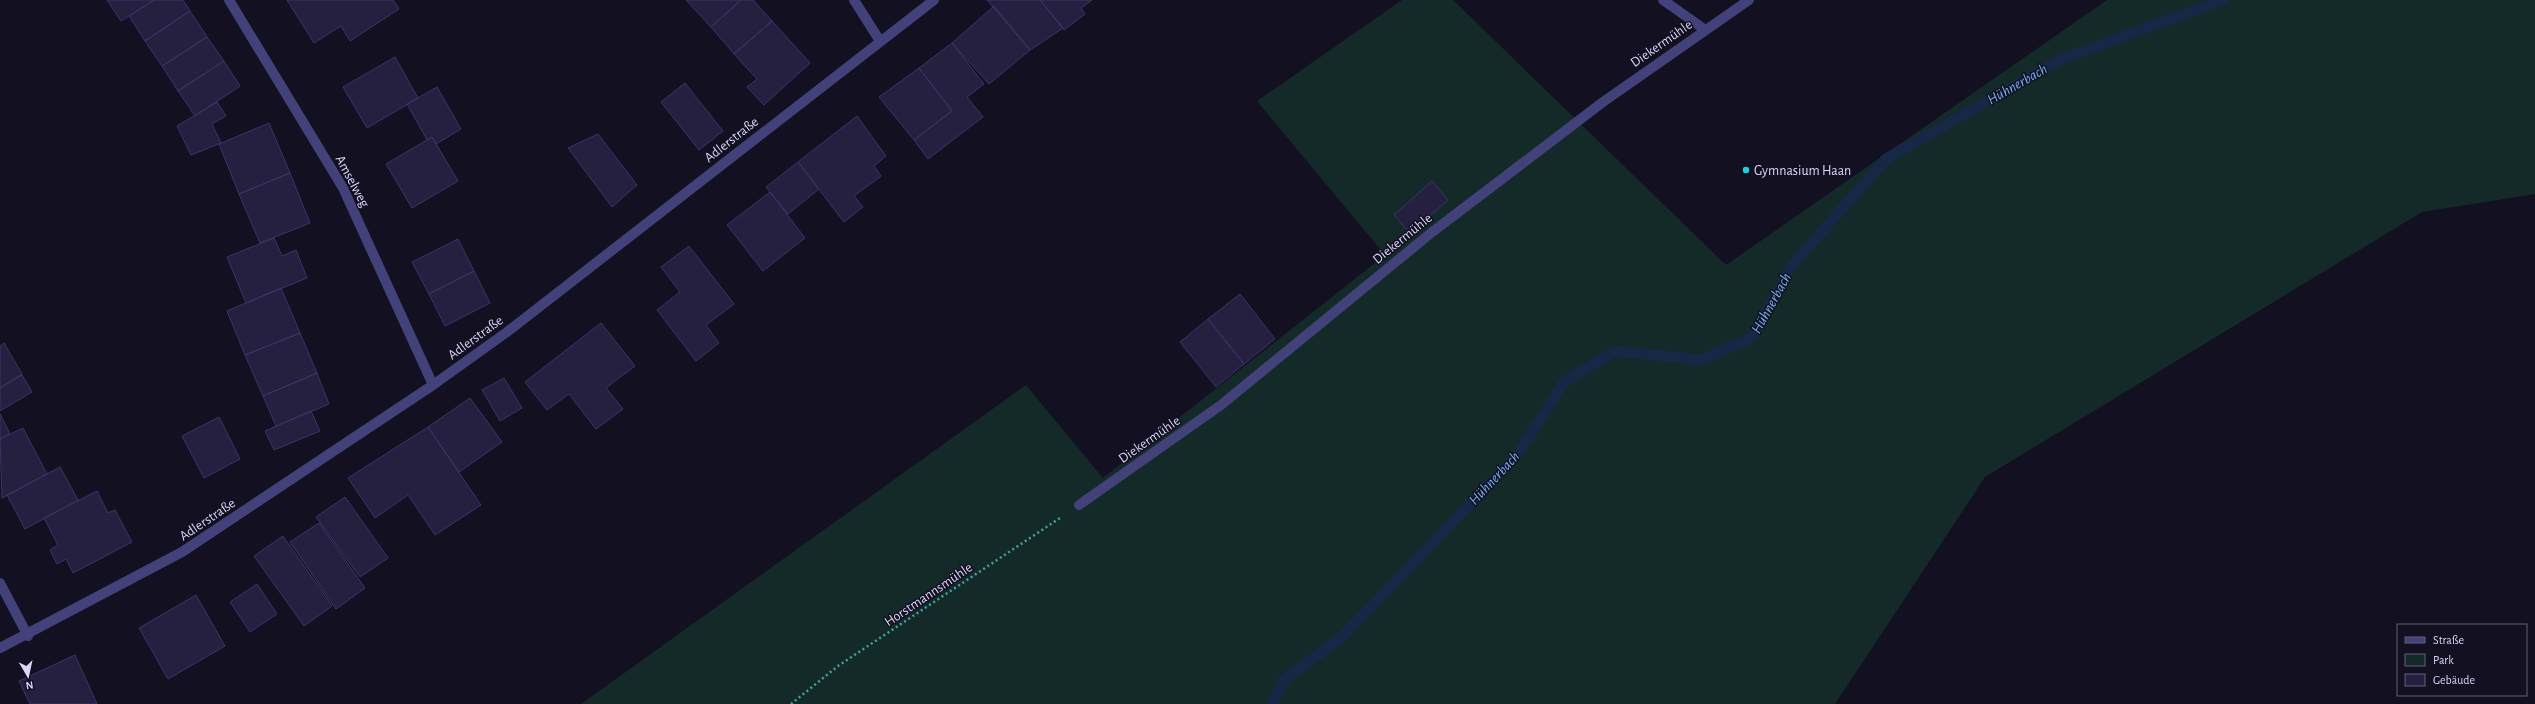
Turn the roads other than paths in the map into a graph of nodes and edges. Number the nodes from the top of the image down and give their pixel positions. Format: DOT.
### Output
graph roads {
  1 [pos="229,0"];
  2 [pos="854,0"];
  3 [pos="934,0"];
  4 [pos="1663,0"];
  5 [pos="1749,0"];
  6 [pos="1704,29"];
  7 [pos="880,41"];
  8 [pos="433,385"];
  9 [pos="1079,506"];
  10 [pos="0,583"];
  11 [pos="28,636"];
  12 [pos="0,648"];
  1 -- 8 [label="street, Amselweg"];
  2 -- 7 [label="street"];
  3 -- 7 [label="street, Adlerstraße"];
  4 -- 6 [label="street"];
  5 -- 6 [label="street, Diekermühle"];
  6 -- 9 [label="street, Diekermühle"];
  7 -- 8 [label="street, Adlerstraße"];
  8 -- 11 [label="street, Adlerstraße"];
  10 -- 11 [label="street"];
  11 -- 12 [label="street, Adlerstraße"];
}
